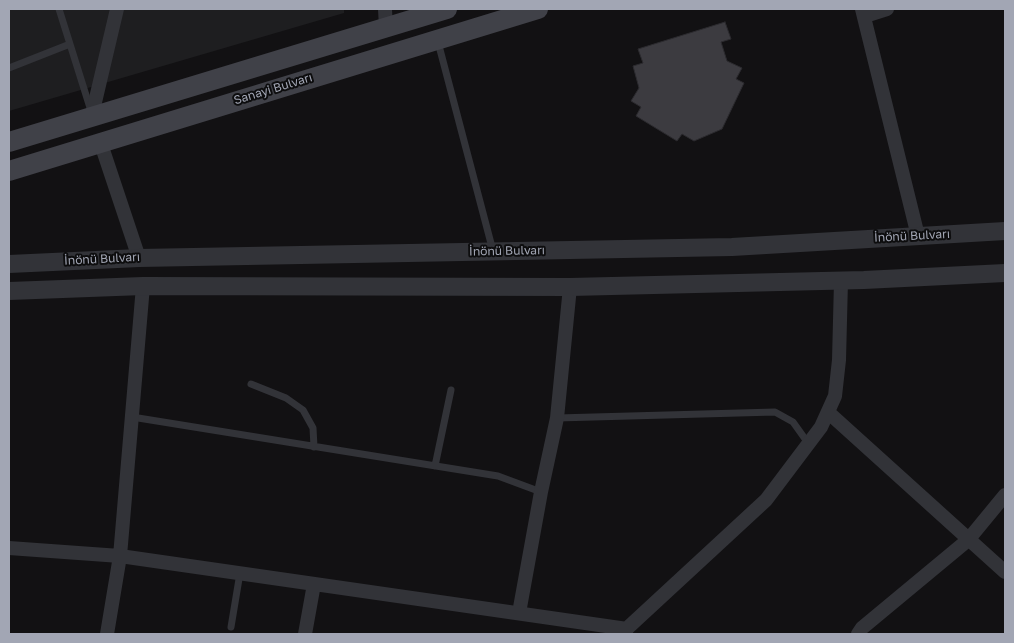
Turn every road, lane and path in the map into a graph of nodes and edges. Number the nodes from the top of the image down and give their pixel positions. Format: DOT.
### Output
graph roads {
  1 [pos="58,9"];
  2 [pos="117,9"];
  3 [pos="447,9"];
  4 [pos="538,9"];
  5 [pos="887,9"];
  6 [pos="864,12"];
  7 [pos="385,18"];
  8 [pos="438,39"];
  9 [pos="70,44"];
  10 [pos="9,68"];
  11 [pos="92,115"];
  12 [pos="100,141"];
  13 [pos="9,142"];
  14 [pos="9,171"];
  15 [pos="1005,231"];
  16 [pos="918,236"];
  17 [pos="493,251"];
  18 [pos="139,258"];
  19 [pos="9,264"];
  20 [pos="1005,273"];
  21 [pos="841,281"];
  22 [pos="143,286"];
  23 [pos="570,287"];
  24 [pos="9,291"];
  25 [pos="251,384"];
  26 [pos="451,390"];
  27 [pos="829,413"];
  28 [pos="132,417"];
  29 [pos="557,418"];
  30 [pos="808,443"];
  31 [pos="314,447"];
  32 [pos="435,466"];
  33 [pos="540,492"];
  34 [pos="1005,495"];
  35 [pos="968,540"];
  36 [pos="9,548"];
  37 [pos="120,556"];
  38 [pos="1005,572"];
  39 [pos="240,573"];
  40 [pos="314,584"];
  41 [pos="519,613"];
  42 [pos="232,627"];
  43 [pos="624,632"];
  44 [pos="107,634"];
  45 [pos="305,634"];
  46 [pos="858,634"];
  1 -- 9 [label="lane"];
  2 -- 11 [label="street"];
  3 -- 7 [label="main road"];
  4 -- 8 [label="main road, Sanayi Bulvarı"];
  5 -- 6 [label="street"];
  6 -- 16 [label="street"];
  7 -- 11 [label="main road"];
  8 -- 12 [label="main road, Sanayi Bulvarı"];
  8 -- 17 [label="lane"];
  9 -- 10 [label="lane"];
  9 -- 11 [label="lane"];
  11 -- 12 [label="main road"];
  11 -- 13 [label="main road"];
  12 -- 14 [label="main road, Sanayi Bulvarı"];
  12 -- 18 [label="street"];
  15 -- 16 [label="street, İnönü Bulvarı"];
  16 -- 17 [label="street, İnönü Bulvarı"];
  17 -- 18 [label="street, İnönü Bulvarı"];
  18 -- 19 [label="street, İnönü Bulvarı"];
  20 -- 21 [label="street"];
  21 -- 23 [label="street"];
  21 -- 27 [label="street"];
  22 -- 23 [label="street"];
  22 -- 24 [label="street"];
  22 -- 28 [label="street"];
  23 -- 29 [label="street"];
  25 -- 31 [label="lane"];
  26 -- 32 [label="lane"];
  27 -- 30 [label="street"];
  27 -- 35 [label="street"];
  28 -- 31 [label="lane"];
  28 -- 37 [label="street"];
  29 -- 30 [label="lane"];
  29 -- 33 [label="street"];
  30 -- 43 [label="street"];
  31 -- 32 [label="lane"];
  32 -- 33 [label="lane"];
  33 -- 41 [label="street"];
  34 -- 35 [label="street"];
  35 -- 38 [label="street"];
  35 -- 46 [label="street"];
  36 -- 37 [label="street"];
  37 -- 39 [label="street"];
  37 -- 44 [label="street"];
  39 -- 40 [label="street"];
  39 -- 42 [label="lane"];
  40 -- 41 [label="street"];
  40 -- 45 [label="street"];
  41 -- 43 [label="street"];
}
